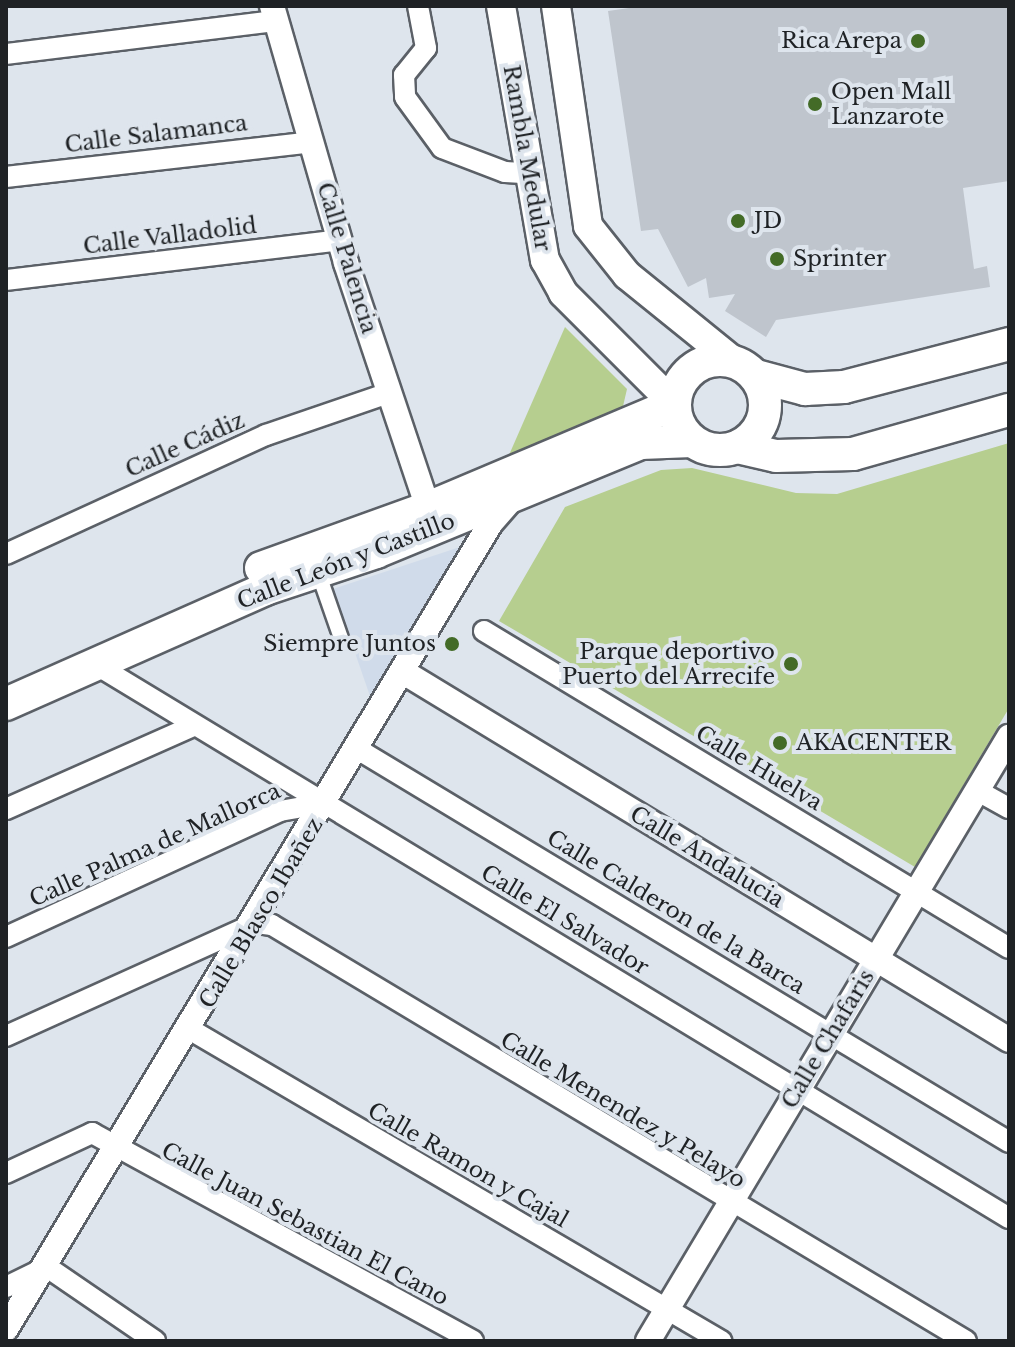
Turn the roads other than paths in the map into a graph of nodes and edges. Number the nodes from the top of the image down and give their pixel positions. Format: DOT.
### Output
graph roads {
  1 [pos="418,6"];
  2 [pos="501,6"];
  3 [pos="556,6"];
  4 [pos="274,13"];
  5 [pos="6,54"];
  6 [pos="312,142"];
  7 [pos="527,173"];
  8 [pos="6,177"];
  9 [pos="340,240"];
  10 [pos="6,280"];
  11 [pos="1009,344"];
  12 [pos="633,359"];
  13 [pos="744,368"];
  14 [pos="389,393"];
  15 [pos="674,404"];
  16 [pos="1009,410"];
  17 [pos="636,418"];
  18 [pos="692,441"];
  19 [pos="737,447"];
  20 [pos="515,497"];
  21 [pos="428,508"];
  22 [pos="6,554"];
  23 [pos="318,572"];
  24 [pos="484,631"];
  25 [pos="341,638"];
  26 [pos="95,664"];
  27 [pos="405,673"];
  28 [pos="6,681"];
  29 [pos="6,704"];
  30 [pos="193,726"];
  31 [pos="1009,737"];
  32 [pos="359,750"];
  33 [pos="978,791"];
  34 [pos="326,803"];
  35 [pos="1009,808"];
  36 [pos="6,809"];
  37 [pos="916,890"];
  38 [pos="256,923"];
  39 [pos="6,937"];
  40 [pos="1009,948"];
  41 [pos="876,959"];
  42 [pos="191,1030"];
  43 [pos="830,1032"];
  44 [pos="6,1036"];
  45 [pos="1009,1040"];
  46 [pos="796,1089"];
  47 [pos="1009,1142"];
  48 [pos="116,1146"];
  49 [pos="6,1173"];
  50 [pos="730,1203"];
  51 [pos="1009,1218"];
  52 [pos="47,1267"];
  53 [pos="6,1287"];
  54 [pos="666,1309"];
  55 [pos="6,1329"];
  56 [pos="155,1341"];
  57 [pos="473,1341"];
  58 [pos="648,1341"];
  59 [pos="721,1341"];
  60 [pos="966,1341"];
  1 -- 7 [label="street"];
  2 -- 7 [label="main road, Rambla Medular"];
  3 -- 13 [label="main road"];
  4 -- 5 [label="street"];
  4 -- 6 [label="street, Calle Palencia"];
  6 -- 8 [label="street, Calle Salamanca"];
  6 -- 9 [label="street, Calle Palencia"];
  7 -- 12 [label="main road, Rambla Medular"];
  9 -- 10 [label="street, Calle Valladolid"];
  9 -- 14 [label="street, Calle Palencia"];
  11 -- 13 [label="main road"];
  12 -- 15 [label="main road, Rambla Medular"];
  12 -- 17 [label="main road"];
  13 -- 15 [label="main road"];
  13 -- 19 [label="main road"];
  14 -- 21 [label="street, Calle Palencia"];
  14 -- 22 [label="street, Calle Cádiz"];
  15 -- 17 [label="main road, Calle León y Castillo"];
  15 -- 18 [label="main road"];
  16 -- 19 [label="main road"];
  17 -- 21 [label="main road, Calle León y Castillo"];
  18 -- 19 [label="main road"];
  18 -- 20 [label="main road, Calle León y Castillo"];
  20 -- 23 [label="main road, Calle León y Castillo"];
  20 -- 27 [label="street, Calle Blasco Ibañez"];
  21 -- 28 [label="main road, Calle León y Castillo"];
  23 -- 25 [label="street"];
  23 -- 26 [label="main road, Calle León y Castillo"];
  24 -- 37 [label="street, Calle Huelva"];
  26 -- 29 [label="main road, Calle León y Castillo"];
  26 -- 30 [label="street, Calle El Salvador"];
  27 -- 32 [label="street, Calle Blasco Ibañez"];
  27 -- 41 [label="street, Calle Andalucia"];
  30 -- 34 [label="street, Calle El Salvador"];
  30 -- 36 [label="street"];
  31 -- 33 [label="street, Calle Chafaris"];
  32 -- 34 [label="street, Calle Blasco Ibañez"];
  32 -- 43 [label="street, Calle Calderon de la Barca"];
  33 -- 35 [label="street"];
  33 -- 37 [label="street, Calle Chafaris"];
  34 -- 38 [label="street, Calle Blasco Ibañez"];
  34 -- 39 [label="street, Calle Palma de Mallorca"];
  34 -- 46 [label="street, Calle El Salvador"];
  37 -- 40 [label="street, Calle Huelva"];
  37 -- 41 [label="street, Calle Chafaris"];
  38 -- 42 [label="street, Calle Blasco Ibañez"];
  38 -- 44 [label="street"];
  38 -- 50 [label="street, Calle Menendez y Pelayo"];
  41 -- 43 [label="street, Calle Chafaris"];
  41 -- 45 [label="street, Calle Andalucia"];
  42 -- 48 [label="street, Calle Blasco Ibañez"];
  42 -- 54 [label="street, Calle Ramon y Cajal"];
  43 -- 46 [label="street, Calle Chafaris"];
  43 -- 47 [label="street, Calle Calderon de la Barca"];
  46 -- 50 [label="street, Calle Chafaris"];
  46 -- 51 [label="street, Calle El Salvador"];
  48 -- 49 [label="street, Calle Juan Sebastian El Cano"];
  48 -- 52 [label="street, Calle Blasco Ibañez"];
  48 -- 57 [label="street, Calle Juan Sebastian El Cano"];
  50 -- 54 [label="street, Calle Chafaris"];
  50 -- 60 [label="street, Calle Menendez y Pelayo"];
  52 -- 53 [label="street"];
  52 -- 55 [label="street, Calle Blasco Ibañez"];
  52 -- 56 [label="street"];
  54 -- 58 [label="street, Calle Chafaris"];
  54 -- 59 [label="street, Calle Ramon y Cajal"];
}
